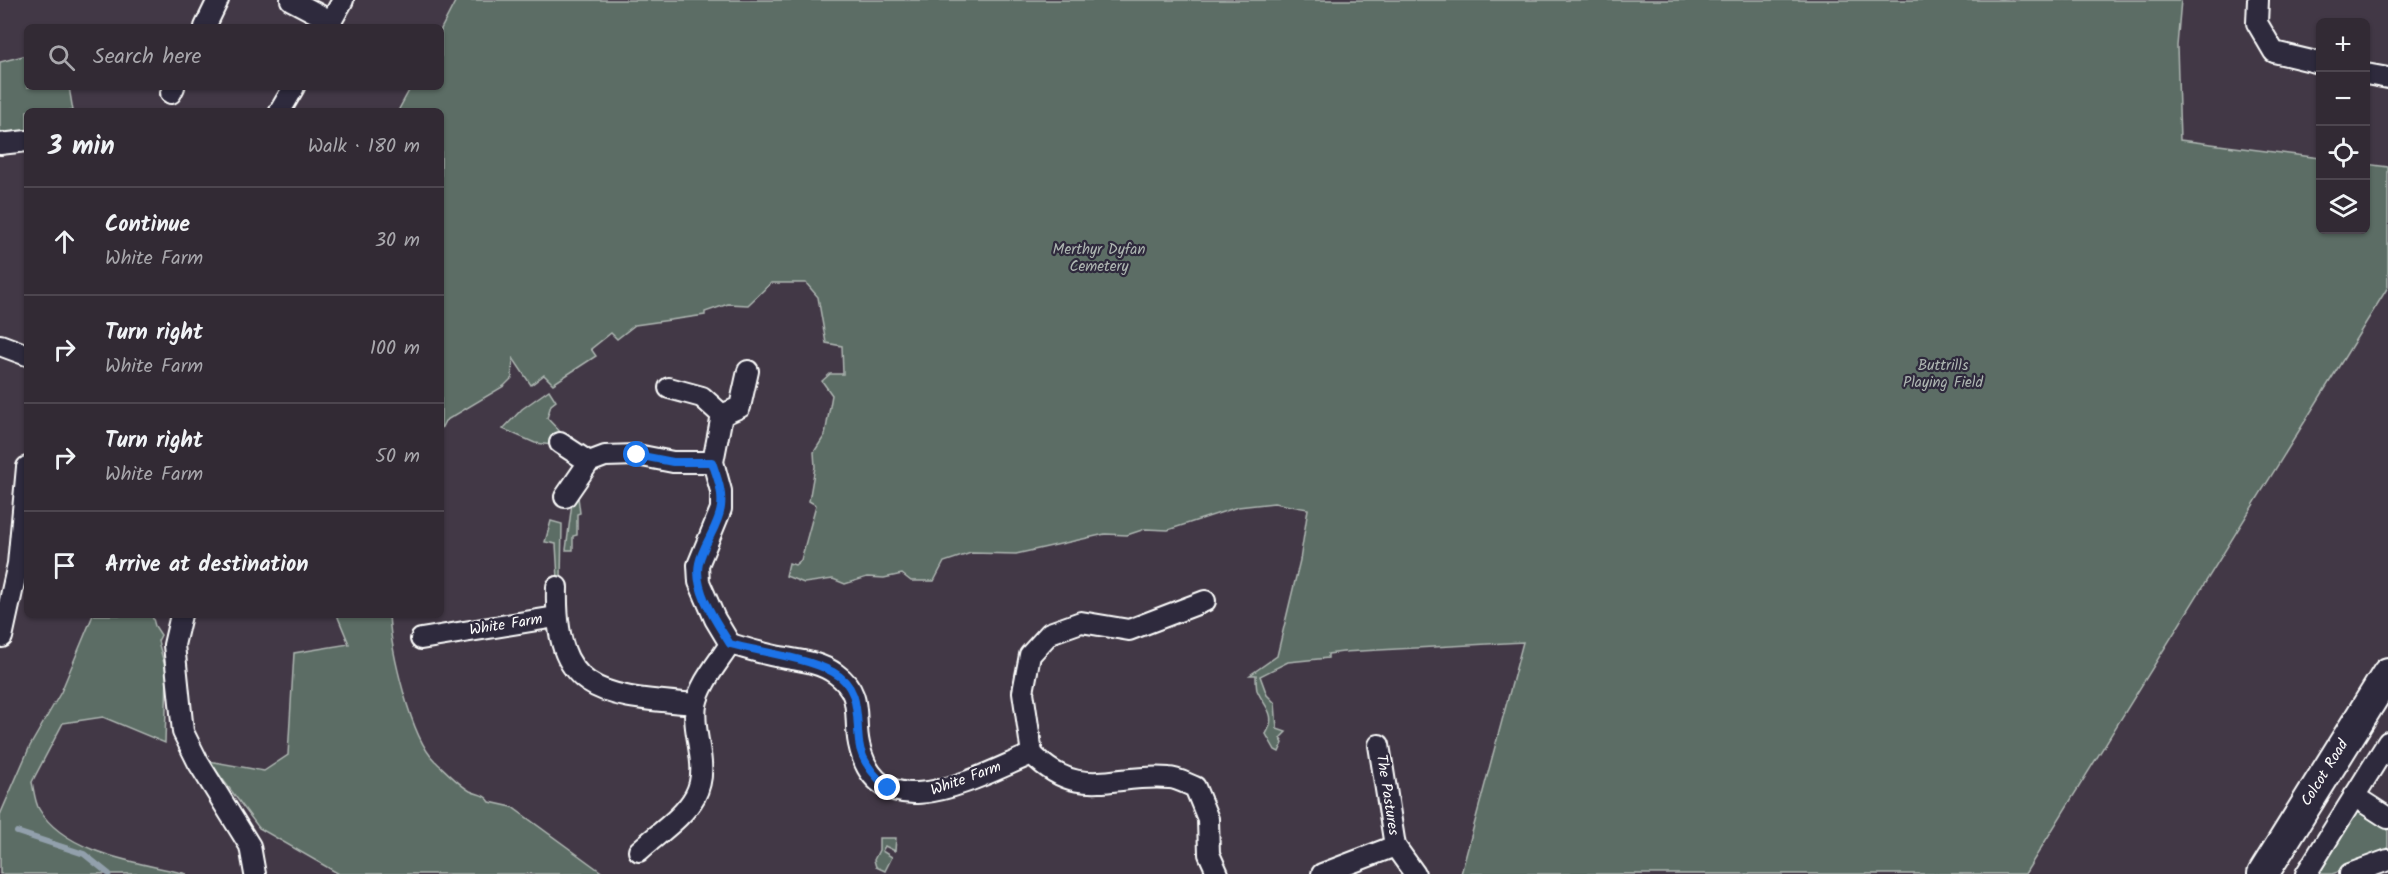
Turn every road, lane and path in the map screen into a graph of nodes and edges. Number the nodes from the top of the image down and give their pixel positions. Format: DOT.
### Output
graph roads {
  1 [pos="218,0"];
  2 [pos="291,0"];
  3 [pos="343,0"];
  4 [pos="2258,0"];
  5 [pos="206,24"];
  6 [pos="330,24"];
  7 [pos="2316,62"];
  8 [pos="2370,75"];
  9 [pos="2388,78"];
  10 [pos="292,90"];
  11 [pos="282,108"];
  12 [pos="24,141"];
  13 [pos="0,144"];
  14 [pos="0,345"];
  15 [pos="24,354"];
  16 [pos="748,371"];
  17 [pos="669,388"];
  18 [pos="722,416"];
  19 [pos="560,443"];
  20 [pos="589,462"];
  21 [pos="712,462"];
  22 [pos="566,497"];
  23 [pos="24,499"];
  24 [pos="557,587"];
  25 [pos="1205,601"];
  26 [pos="556,617"];
  27 [pos="180,618"];
  28 [pos="2,637"];
  29 [pos="421,639"];
  30 [pos="730,644"];
  31 [pos="2388,673"];
  32 [pos="696,704"];
  33 [pos="2388,742"];
  34 [pos="1379,746"];
  35 [pos="1032,754"];
  36 [pos="2354,796"];
  37 [pos="2388,818"];
  38 [pos="1395,846"];
  39 [pos="639,851"];
  40 [pos="2388,860"];
  41 [pos="255,874"];
  42 [pos="1218,874"];
  43 [pos="1322,874"];
  44 [pos="1415,874"];
  45 [pos="2263,874"];
  46 [pos="2306,874"];
  47 [pos="2350,874"];
  1 -- 5 [label="street"];
  2 -- 6 [label="street"];
  3 -- 6 [label="street"];
  4 -- 7 [label="street"];
  8 -- 9 [label="street"];
  10 -- 11 [label="street"];
  12 -- 13 [label="street"];
  14 -- 15 [label="street"];
  16 -- 18 [label="street"];
  17 -- 18 [label="street"];
  18 -- 21 [label="street"];
  19 -- 20 [label="street"];
  20 -- 21 [label="street"];
  20 -- 22 [label="street"];
  21 -- 30 [label="street"];
  23 -- 28 [label="street"];
  24 -- 26 [label="street, White Farm"];
  25 -- 35 [label="street"];
  26 -- 29 [label="street, White Farm"];
  26 -- 32 [label="street, White Farm"];
  27 -- 41 [label="street"];
  30 -- 32 [label="street"];
  30 -- 35 [label="street, White Farm"];
  31 -- 45 [label="main road, Colcot Road"];
  32 -- 39 [label="street"];
  33 -- 36 [label="street"];
  34 -- 38 [label="street, The Pastures"];
  35 -- 42 [label="street"];
  36 -- 37 [label="street"];
  36 -- 46 [label="street"];
  38 -- 43 [label="street"];
  38 -- 44 [label="street, The Pastures"];
  40 -- 47 [label="street"];
}
